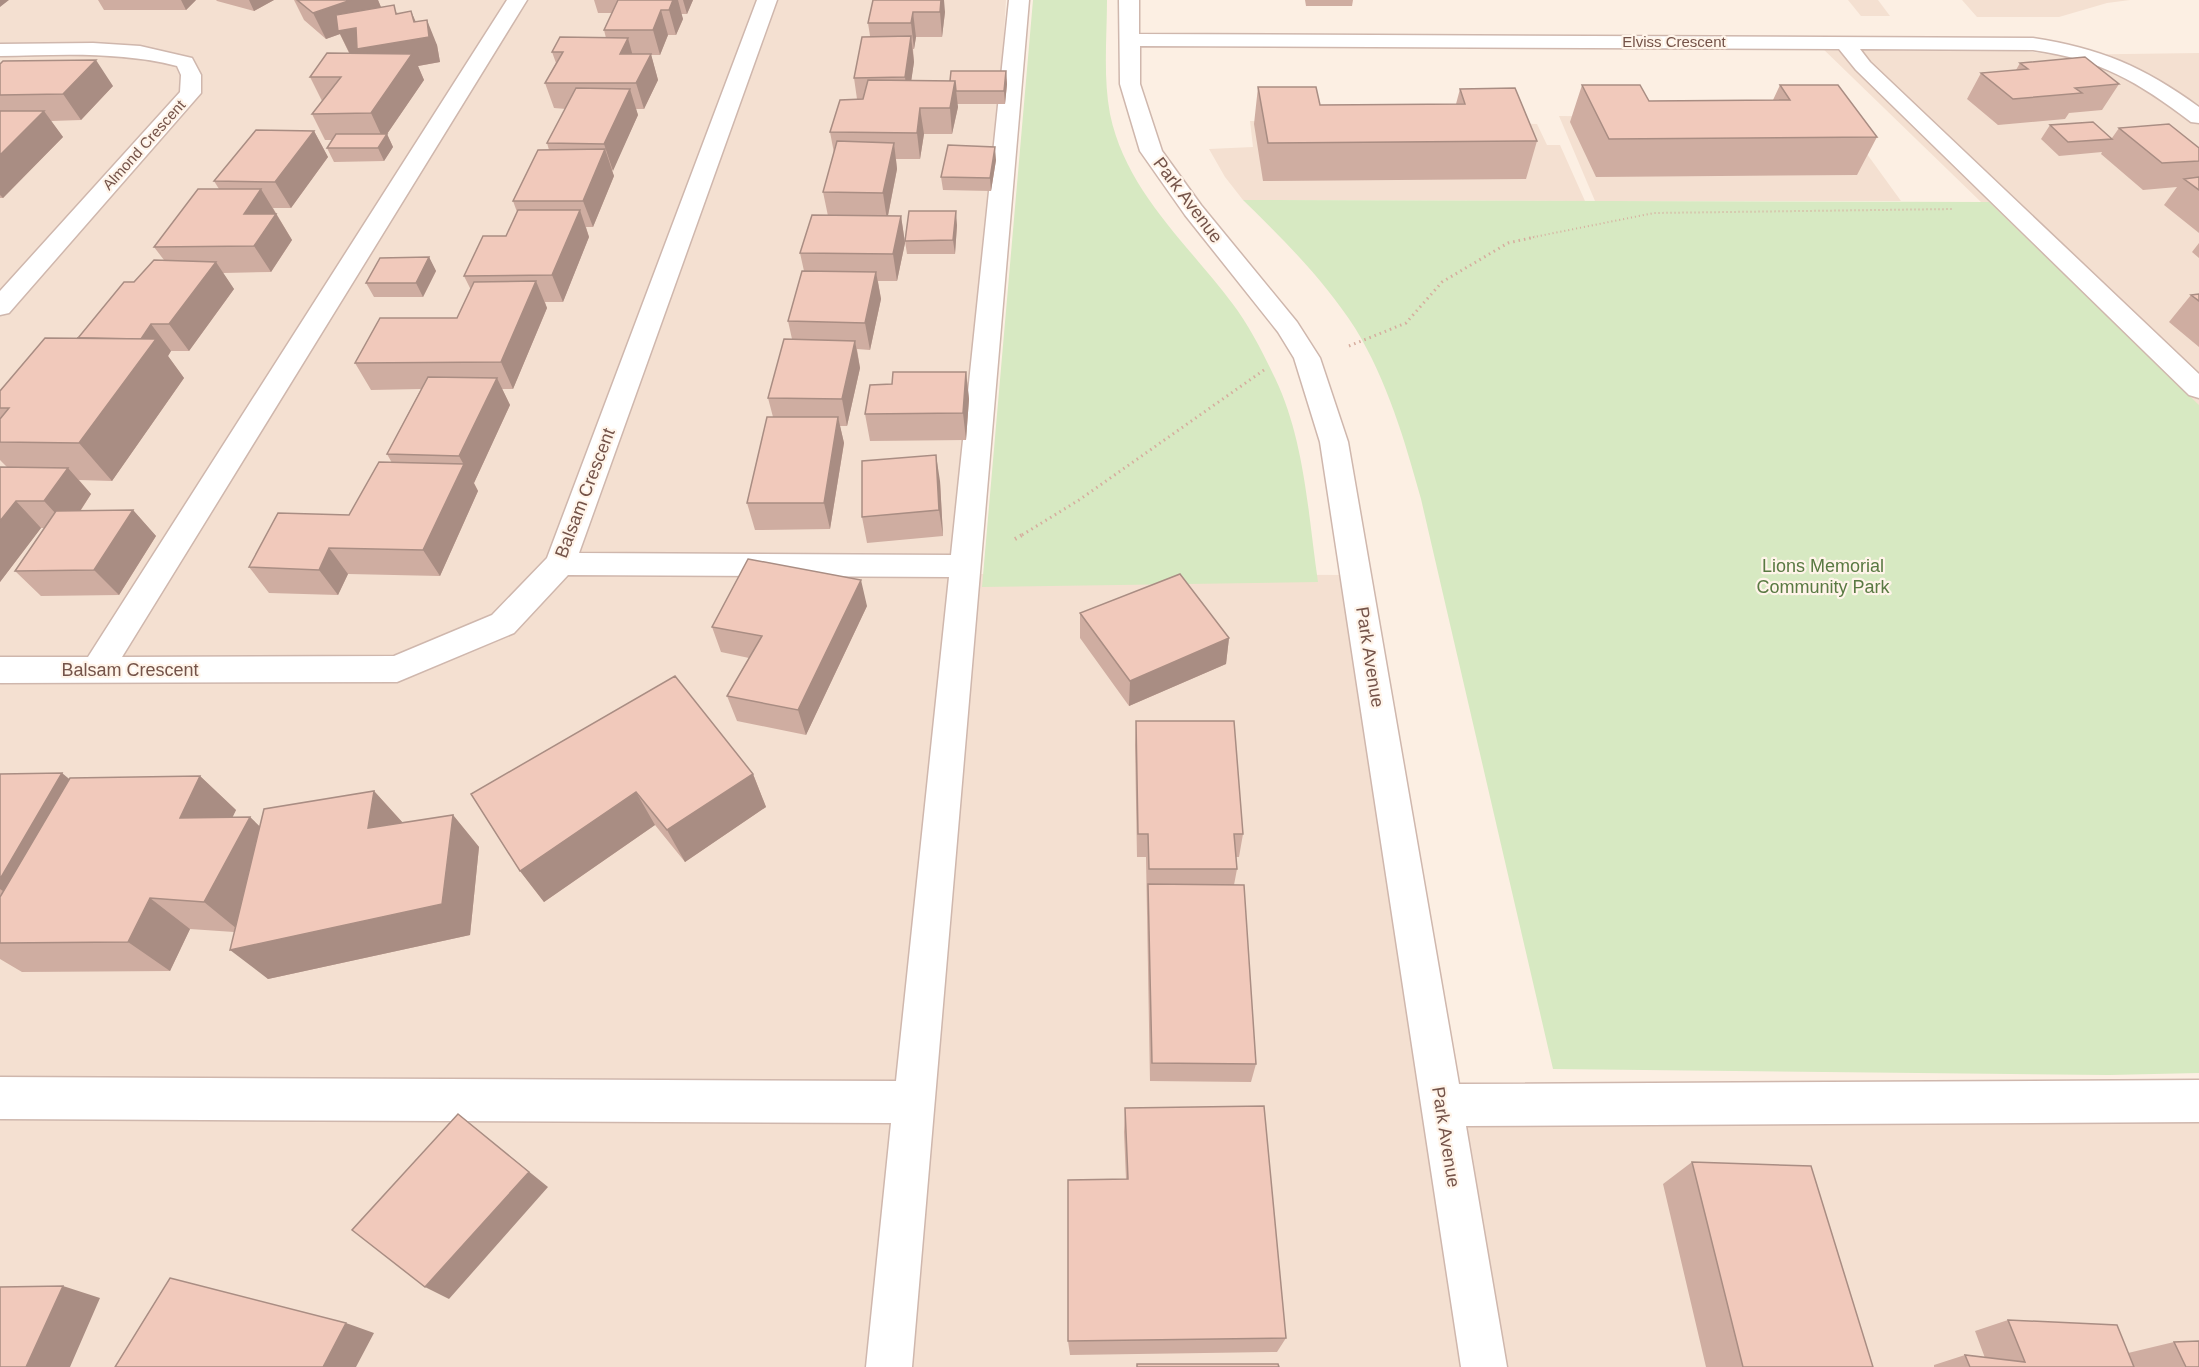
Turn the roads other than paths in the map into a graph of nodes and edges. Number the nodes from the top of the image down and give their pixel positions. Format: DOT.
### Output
graph roads {
  1 [pos="517,0"];
  2 [pos="768,0"];
  3 [pos="1018,0"];
  4 [pos="1129,0"];
  5 [pos="1129,40"];
  6 [pos="1845,43"];
  7 [pos="0,50"];
  8 [pos="2199,117"];
  9 [pos="0,307"];
  10 [pos="2199,389"];
  11 [pos="560,564"];
  12 [pos="965,566"];
  13 [pos="0,670"];
  14 [pos="96,671"];
  15 [pos="0,1098"];
  16 [pos="2199,1101"];
  17 [pos="914,1102"];
  18 [pos="1441,1106"];
  19 [pos="889,1367"];
  20 [pos="1484,1367"];
  1 -- 14 [label="street"];
  2 -- 11 [label="street, Balsam Crescent"];
  3 -- 12 [label="street"];
  4 -- 5 [label="street, Park Avenue"];
  5 -- 6 [label="street, Elviss Crescent"];
  5 -- 18 [label="street, Park Avenue"];
  6 -- 8 [label="street, Elviss Crescent"];
  6 -- 10 [label="street"];
  7 -- 9 [label="street, Almond Crescent"];
  11 -- 12 [label="street"];
  11 -- 14 [label="street, Balsam Crescent"];
  12 -- 17 [label="street"];
  13 -- 14 [label="street, Balsam Crescent"];
  15 -- 17 [label="street"];
  16 -- 18 [label="street"];
  17 -- 19 [label="street"];
  18 -- 20 [label="street, Park Avenue"];
}
